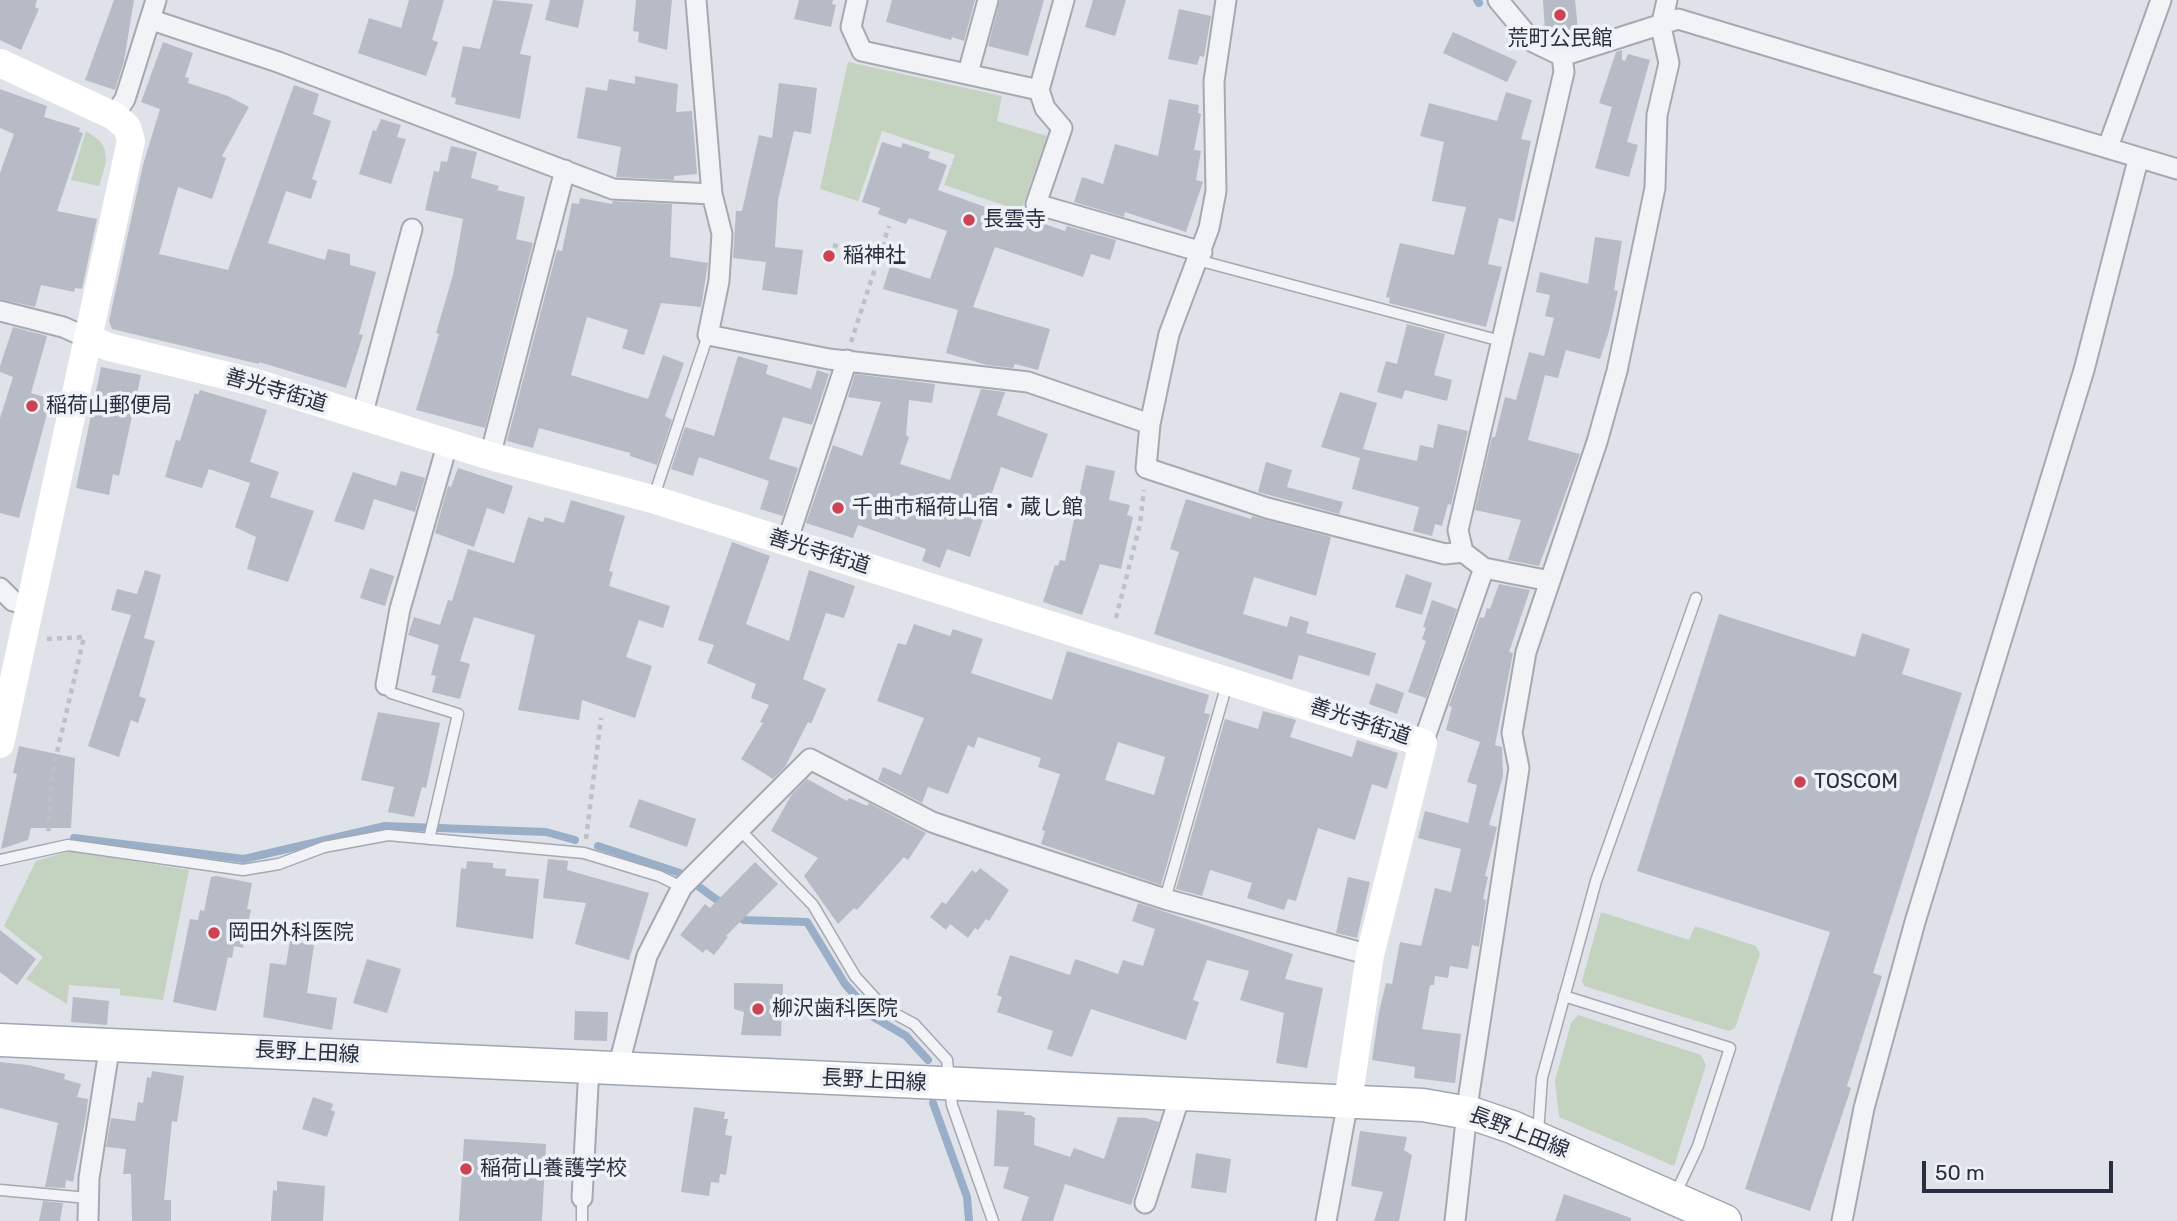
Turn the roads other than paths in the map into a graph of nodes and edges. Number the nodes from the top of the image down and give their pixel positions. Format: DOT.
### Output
graph roads {
  1 [pos="156,0"];
  2 [pos="696,0"];
  3 [pos="857,0"];
  4 [pos="988,0"];
  5 [pos="1064,0"];
  6 [pos="1226,0"];
  7 [pos="1498,0"];
  8 [pos="1667,0"];
  9 [pos="2161,0"];
  10 [pos="152,20"];
  11 [pos="1661,26"];
  12 [pos="1562,56"];
  13 [pos="0,63"];
  14 [pos="968,74"];
  15 [pos="1039,90"];
  16 [pos="114,116"];
  17 [pos="2108,147"];
  18 [pos="2138,160"];
  19 [pos="2177,169"];
  20 [pos="565,170"];
  21 [pos="712,194"];
  22 [pos="412,229"];
  23 [pos="1202,252"];
  24 [pos="0,311"];
  25 [pos="708,335"];
  26 [pos="88,338"];
  27 [pos="1500,341"];
  28 [pos="847,360"];
  29 [pos="362,416"];
  30 [pos="1150,424"];
  31 [pos="448,442"];
  32 [pos="490,456"];
  33 [pos="652,499"];
  34 [pos="787,542"];
  35 [pos="1463,552"];
  36 [pos="1484,568"];
  37 [pos="1550,581"];
  38 [pos="0,588"];
  39 [pos="1696,598"];
  40 [pos="30,606"];
  41 [pos="1228,680"];
  42 [pos="386,685"];
  43 [pos="1423,743"];
  44 [pos="0,744"];
  45 [pos="740,830"];
  46 [pos="430,836"];
  47 [pos="0,860"];
  48 [pos="681,887"];
  49 [pos="1165,900"];
  50 [pos="1370,955"];
  51 [pos="1564,996"];
  52 [pos="0,1040"];
  53 [pos="110,1044"];
  54 [pos="603,1068"];
  55 [pos="950,1085"];
  56 [pos="1180,1096"];
  57 [pos="1348,1101"];
  58 [pos="1467,1113"];
  59 [pos="1537,1137"];
  60 [pos="0,1190"];
  61 [pos="88,1198"];
  62 [pos="582,1198"];
  63 [pos="1674,1198"];
  64 [pos="1145,1203"];
  65 [pos="88,1221"];
  66 [pos="582,1221"];
  67 [pos="993,1221"];
  68 [pos="1326,1221"];
  69 [pos="1455,1221"];
  70 [pos="1724,1221"];
  71 [pos="1842,1221"];
  1 -- 10 [label="street"];
  2 -- 21 [label="street"];
  3 -- 14 [label="street"];
  4 -- 14 [label="street"];
  5 -- 15 [label="street"];
  6 -- 23 [label="street"];
  7 -- 12 [label="street"];
  8 -- 11 [label="street"];
  9 -- 17 [label="street"];
  10 -- 16 [label="street"];
  10 -- 20 [label="street"];
  11 -- 12 [label="street"];
  11 -- 17 [label="street"];
  11 -- 37 [label="street"];
  12 -- 27 [label="street"];
  13 -- 16 [label="street"];
  14 -- 15 [label="street"];
  15 -- 23 [label="street"];
  16 -- 26 [label="street"];
  17 -- 18 [label="street"];
  18 -- 19 [label="street"];
  18 -- 71 [label="street"];
  20 -- 21 [label="street"];
  20 -- 32 [label="street"];
  21 -- 25 [label="street"];
  22 -- 29 [label="street"];
  23 -- 27 [label="lane"];
  23 -- 30 [label="street"];
  24 -- 26 [label="street"];
  25 -- 28 [label="street"];
  25 -- 33 [label="lane"];
  26 -- 29 [label="street, 善光寺街道"];
  26 -- 40 [label="street"];
  27 -- 35 [label="street"];
  28 -- 30 [label="street"];
  28 -- 34 [label="street"];
  29 -- 31 [label="street, 善光寺街道"];
  30 -- 35 [label="street"];
  31 -- 32 [label="street, 善光寺街道"];
  31 -- 42 [label="street"];
  32 -- 33 [label="street, 善光寺街道"];
  33 -- 34 [label="street, 善光寺街道"];
  34 -- 41 [label="street, 善光寺街道"];
  35 -- 36 [label="street"];
  36 -- 37 [label="street"];
  36 -- 43 [label="street"];
  37 -- 58 [label="street"];
  38 -- 40 [label="street"];
  39 -- 51 [label="lane"];
  40 -- 44 [label="street"];
  41 -- 43 [label="street, 善光寺街道"];
  41 -- 49 [label="lane"];
  42 -- 46 [label="lane"];
  43 -- 50 [label="street, 善光寺街道"];
  45 -- 48 [label="street"];
  45 -- 49 [label="street"];
  45 -- 55 [label="lane"];
  46 -- 47 [label="lane"];
  46 -- 48 [label="lane"];
  48 -- 54 [label="street"];
  49 -- 50 [label="street"];
  50 -- 57 [label="street, 善光寺街道"];
  51 -- 59 [label="lane"];
  51 -- 63 [label="lane"];
  52 -- 53 [label="main road, 長野上田線"];
  53 -- 54 [label="main road, 長野上田線"];
  53 -- 61 [label="street"];
  54 -- 55 [label="main road, 長野上田線"];
  54 -- 62 [label="street"];
  55 -- 56 [label="main road, 長野上田線"];
  55 -- 67 [label="lane"];
  56 -- 57 [label="main road, 長野上田線"];
  56 -- 64 [label="street"];
  57 -- 58 [label="main road, 長野上田線"];
  57 -- 68 [label="street, 善光寺街道"];
  58 -- 59 [label="main road, 長野上田線"];
  58 -- 69 [label="street"];
  59 -- 63 [label="main road, 長野上田線"];
  60 -- 61 [label="lane"];
  61 -- 65 [label="street"];
  62 -- 66 [label="lane"];
  63 -- 70 [label="main road, 長野上田線"];
}
